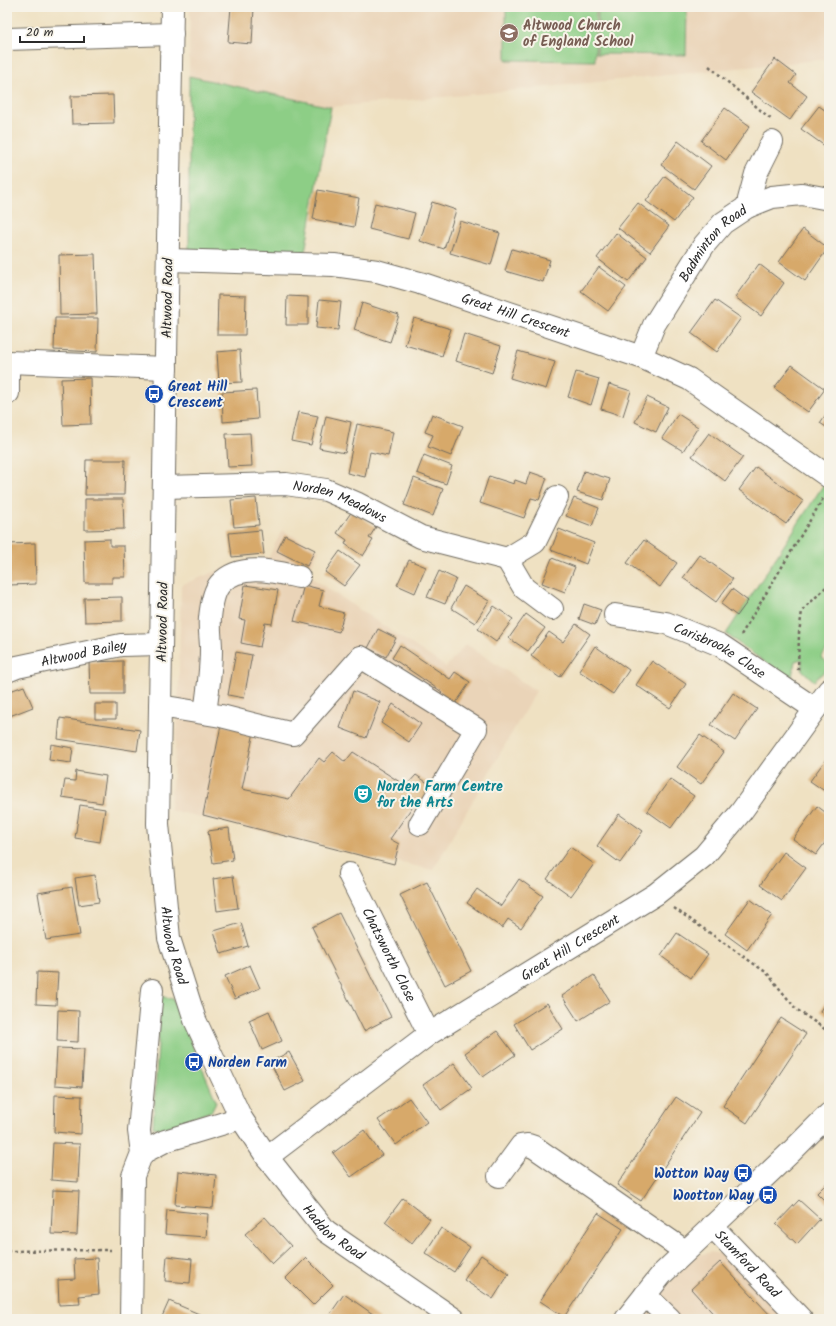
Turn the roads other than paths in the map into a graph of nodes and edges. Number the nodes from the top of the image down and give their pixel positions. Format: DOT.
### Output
graph roads {
  1 [pos="172,7"];
  2 [pos="172,34"];
  3 [pos="7,39"];
  4 [pos="772,142"];
  5 [pos="829,199"];
  6 [pos="747,207"];
  7 [pos="168,260"];
  8 [pos="641,357"];
  9 [pos="166,368"];
  10 [pos="8,394"];
  11 [pos="827,486"];
  12 [pos="164,487"];
  13 [pos="557,496"];
  14 [pos="507,559"];
  15 [pos="299,577"];
  16 [pos="552,609"];
  17 [pos="615,615"];
  18 [pos="161,644"];
  19 [pos="7,671"];
  20 [pos="829,690"];
  21 [pos="160,706"];
  22 [pos="815,709"];
  23 [pos="205,713"];
  24 [pos="420,824"];
  25 [pos="348,874"];
  26 [pos="152,990"];
  27 [pos="429,1034"];
  28 [pos="829,1114"];
  29 [pos="241,1118"];
  30 [pos="142,1153"];
  31 [pos="267,1157"];
  32 [pos="499,1176"];
  33 [pos="712,1226"];
  34 [pos="684,1251"];
  35 [pos="659,1308"];
  36 [pos="131,1319"];
  37 [pos="454,1319"];
  38 [pos="626,1319"];
  39 [pos="801,1319"];
  1 -- 2 [label="street, Altwood Road"];
  2 -- 3 [label="street"];
  2 -- 7 [label="street, Altwood Road"];
  4 -- 6 [label="street"];
  5 -- 6 [label="street, Badminton Road"];
  6 -- 8 [label="street, Badminton Road"];
  7 -- 8 [label="street, Great Hill Crescent"];
  7 -- 9 [label="street, Altwood Road"];
  8 -- 11 [label="street, Great Hill Crescent"];
  9 -- 10 [label="street"];
  9 -- 12 [label="street, Altwood Road"];
  12 -- 14 [label="street, Norden Meadows"];
  12 -- 18 [label="street, Altwood Road"];
  13 -- 14 [label="street"];
  14 -- 16 [label="street"];
  15 -- 23 [label="street"];
  17 -- 22 [label="street, Carisbrooke Close"];
  18 -- 19 [label="street, Altwood Bailey"];
  18 -- 21 [label="street, Altwood Road"];
  20 -- 22 [label="street, Great Hill Crescent"];
  21 -- 23 [label="street"];
  21 -- 29 [label="street, Altwood Road"];
  22 -- 27 [label="street, Great Hill Crescent"];
  23 -- 24 [label="street"];
  25 -- 27 [label="street, Chatsworth Close"];
  26 -- 30 [label="street"];
  27 -- 31 [label="street, Great Hill Crescent"];
  28 -- 33 [label="street"];
  29 -- 30 [label="street"];
  29 -- 31 [label="street, Haddon Road"];
  30 -- 36 [label="street"];
  31 -- 37 [label="street, Haddon Road"];
  32 -- 34 [label="street"];
  33 -- 34 [label="street"];
  33 -- 39 [label="street, Stamford Road"];
  34 -- 35 [label="street"];
  35 -- 38 [label="street"];
}
